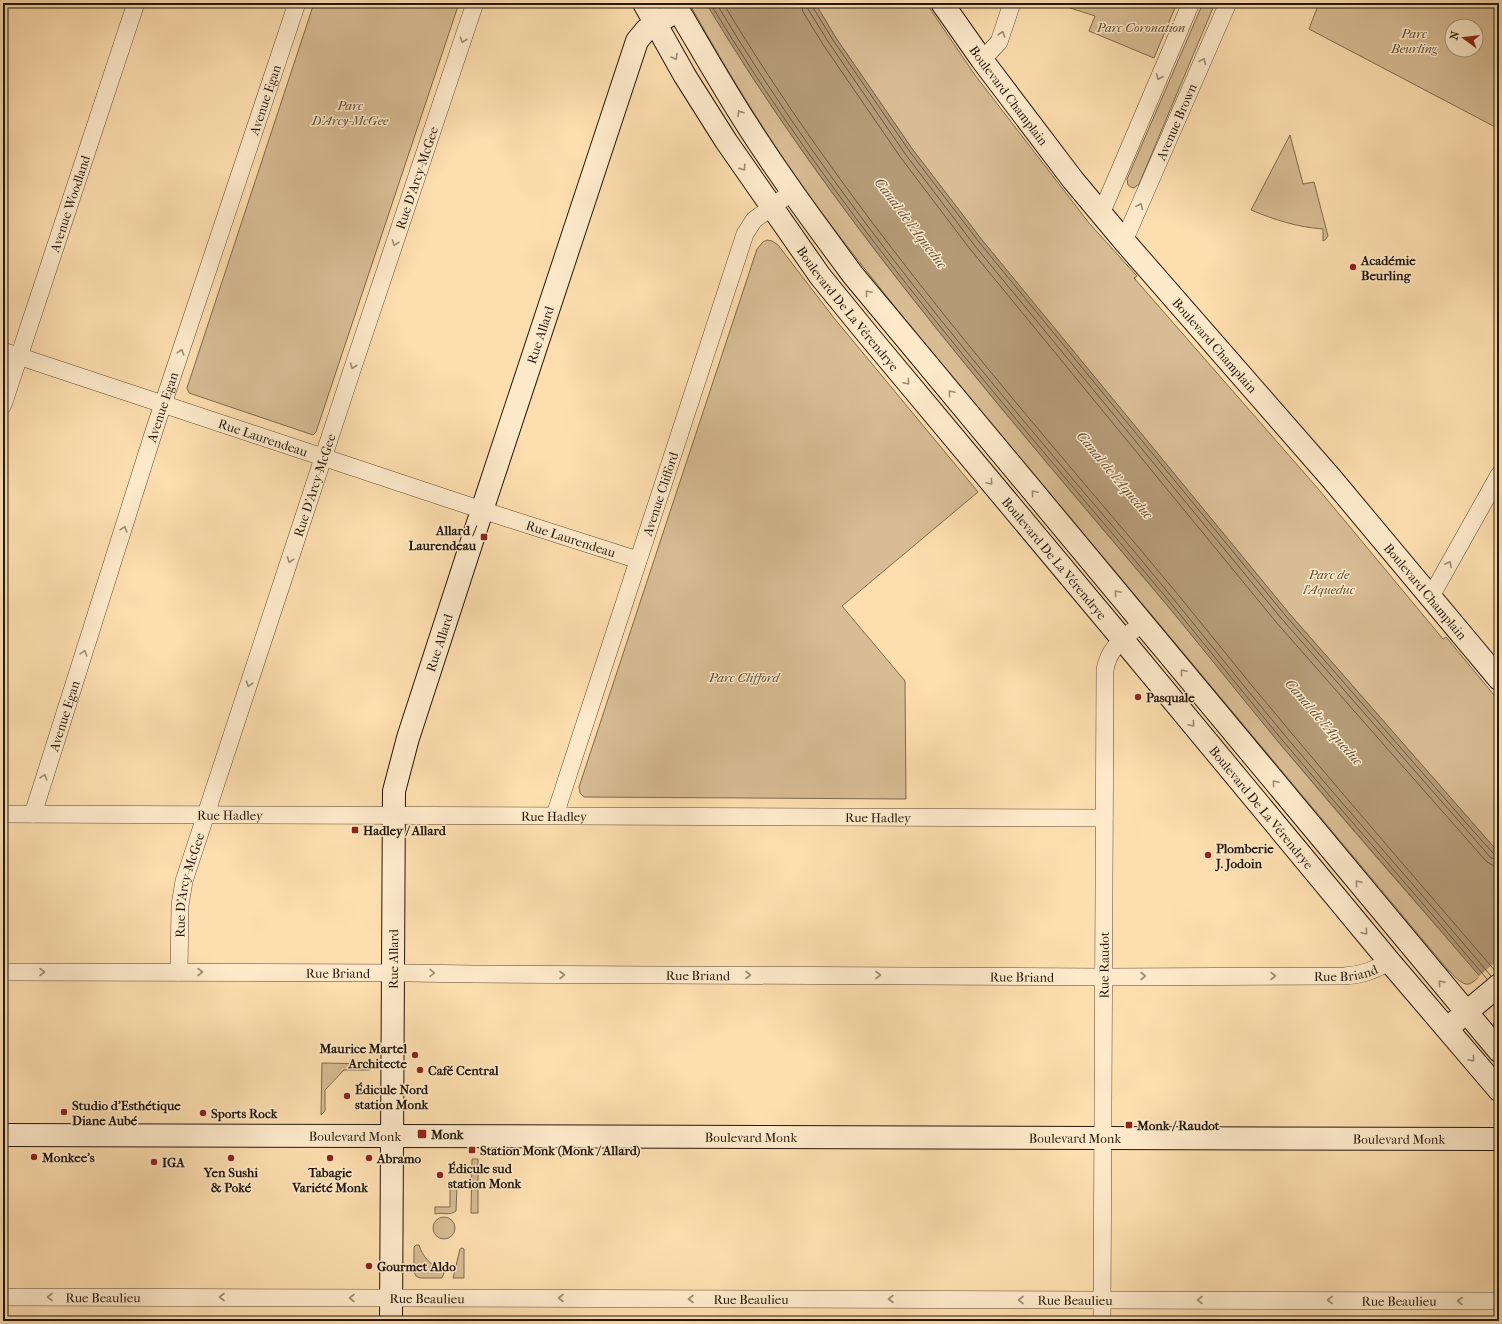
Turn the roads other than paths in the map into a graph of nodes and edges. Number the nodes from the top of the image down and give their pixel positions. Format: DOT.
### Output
graph roads {
  1 [pos="136,3"];
  2 [pos="297,3"];
  3 [pos="475,3"];
  4 [pos="644,3"];
  5 [pos="942,3"];
  6 [pos="1012,3"];
  7 [pos="1192,3"];
  8 [pos="1228,3"];
  9 [pos="676,6"];
  10 [pos="656,23"];
  11 [pos="982,60"];
  12 [pos="792,192"];
  13 [pos="771,208"];
  14 [pos="1101,214"];
  15 [pos="1124,241"];
  16 [pos="3,352"];
  17 [pos="19,357"];
  18 [pos="163,404"];
  19 [pos="3,405"];
  20 [pos="324,457"];
  21 [pos="1499,475"];
  22 [pos="482,510"];
  23 [pos="638,560"];
  24 [pos="1430,598"];
  25 [pos="1142,623"];
  26 [pos="1123,640"];
  27 [pos="1499,679"];
  28 [pos="3,814"];
  29 [pos="33,814"];
  30 [pos="394,814"];
  31 [pos="206,815"];
  32 [pos="555,815"];
  33 [pos="1104,818"];
  34 [pos="1389,961"];
  35 [pos="3,972"];
  36 [pos="179,972"];
  37 [pos="393,973"];
  38 [pos="1104,977"];
  39 [pos="1495,988"];
  40 [pos="1467,1012"];
  41 [pos="1446,1029"];
  42 [pos="1499,1051"];
  43 [pos="1499,1090"];
  44 [pos="3,1135"];
  45 [pos="392,1136"];
  46 [pos="1103,1138"];
  47 [pos="1499,1139"];
  48 [pos="3,1297"];
  49 [pos="391,1298"];
  50 [pos="1102,1300"];
  51 [pos="1499,1301"];
  52 [pos="391,1321"];
  53 [pos="1102,1321"];
  1 -- 17 [label="street, Avenue Woodland"];
  18 -- 2 [label="street, Avenue Egan, one-way"];
  3 -- 20 [label="street, Rue D'Arcy-McGee, one-way"];
  4 -- 10 [label="main road, Boulevard De La Vérendrye"];
  5 -- 11 [label="main road, Boulevard Champlain"];
  11 -- 6 [label="street, one-way"];
  7 -- 14 [label="street, one-way"];
  15 -- 8 [label="street, Avenue Brown, one-way"];
  9 -- 10 [label="main road, Rue Allard"];
  12 -- 9 [label="main road, Boulevard De La Vérendrye, one-way"];
  10 -- 13 [label="main road, Boulevard De La Vérendrye, one-way"];
  10 -- 22 [label="main road, Rue Allard"];
  11 -- 14 [label="main road, Boulevard Champlain"];
  12 -- 13 [label="street, Avenue Clifford"];
  25 -- 12 [label="main road, Boulevard De La Vérendrye, one-way"];
  13 -- 23 [label="street, Avenue Clifford"];
  13 -- 26 [label="main road, Boulevard De La Vérendrye, one-way"];
  14 -- 15 [label="main road, Boulevard Champlain"];
  15 -- 24 [label="main road, Boulevard Champlain"];
  16 -- 17 [label="street, Rue Laurendeau"];
  17 -- 18 [label="street, Rue Laurendeau"];
  17 -- 19 [label="street, Avenue Woodland"];
  18 -- 20 [label="street, Rue Laurendeau"];
  29 -- 18 [label="street, Avenue Egan, one-way"];
  20 -- 22 [label="street, Rue Laurendeau"];
  20 -- 31 [label="street, Rue D'Arcy-McGee, one-way"];
  24 -- 21 [label="street, one-way"];
  22 -- 23 [label="street, Rue Laurendeau"];
  22 -- 30 [label="main road, Rue Allard"];
  23 -- 32 [label="street, Avenue Clifford"];
  24 -- 27 [label="main road, Boulevard Champlain"];
  25 -- 26 [label="street, Rue Raudot"];
  40 -- 25 [label="main road, Boulevard De La Vérendrye, one-way"];
  26 -- 33 [label="street, Rue Raudot"];
  26 -- 34 [label="main road, Boulevard De La Vérendrye, one-way"];
  28 -- 29 [label="street, Rue Hadley"];
  29 -- 31 [label="street, Rue Hadley"];
  30 -- 31 [label="street, Rue Hadley"];
  30 -- 32 [label="street, Rue Hadley"];
  30 -- 37 [label="main road, Rue Allard"];
  31 -- 36 [label="street, Rue D'Arcy-McGee"];
  32 -- 33 [label="street, Rue Hadley"];
  33 -- 38 [label="street, Rue Raudot"];
  38 -- 34 [label="street, Rue Briand, one-way"];
  34 -- 41 [label="main road, Boulevard De La Vérendrye"];
  35 -- 36 [label="street, Rue Briand, one-way"];
  36 -- 37 [label="street, Rue Briand, one-way"];
  37 -- 38 [label="street, Rue Briand, one-way"];
  37 -- 45 [label="main road, Rue Allard"];
  38 -- 46 [label="street, Rue Raudot"];
  39 -- 40 [label="main road"];
  40 -- 41 [label="main road"];
  40 -- 42 [label="main road, Boulevard De La Vérendrye"];
  41 -- 43 [label="main road, Boulevard De La Vérendrye, one-way"];
  44 -- 45 [label="main road, Boulevard Monk"];
  45 -- 46 [label="main road, Boulevard Monk"];
  45 -- 49 [label="main road, Rue Allard"];
  46 -- 47 [label="main road, Boulevard Monk"];
  46 -- 50 [label="street, Rue Raudot"];
  49 -- 48 [label="street, Rue Beaulieu, one-way"];
  50 -- 49 [label="street, Rue Beaulieu, one-way"];
  49 -- 52 [label="main road, Rue Allard"];
  51 -- 50 [label="street, Rue Beaulieu, one-way"];
  50 -- 53 [label="street, Rue Raudot"];
}
